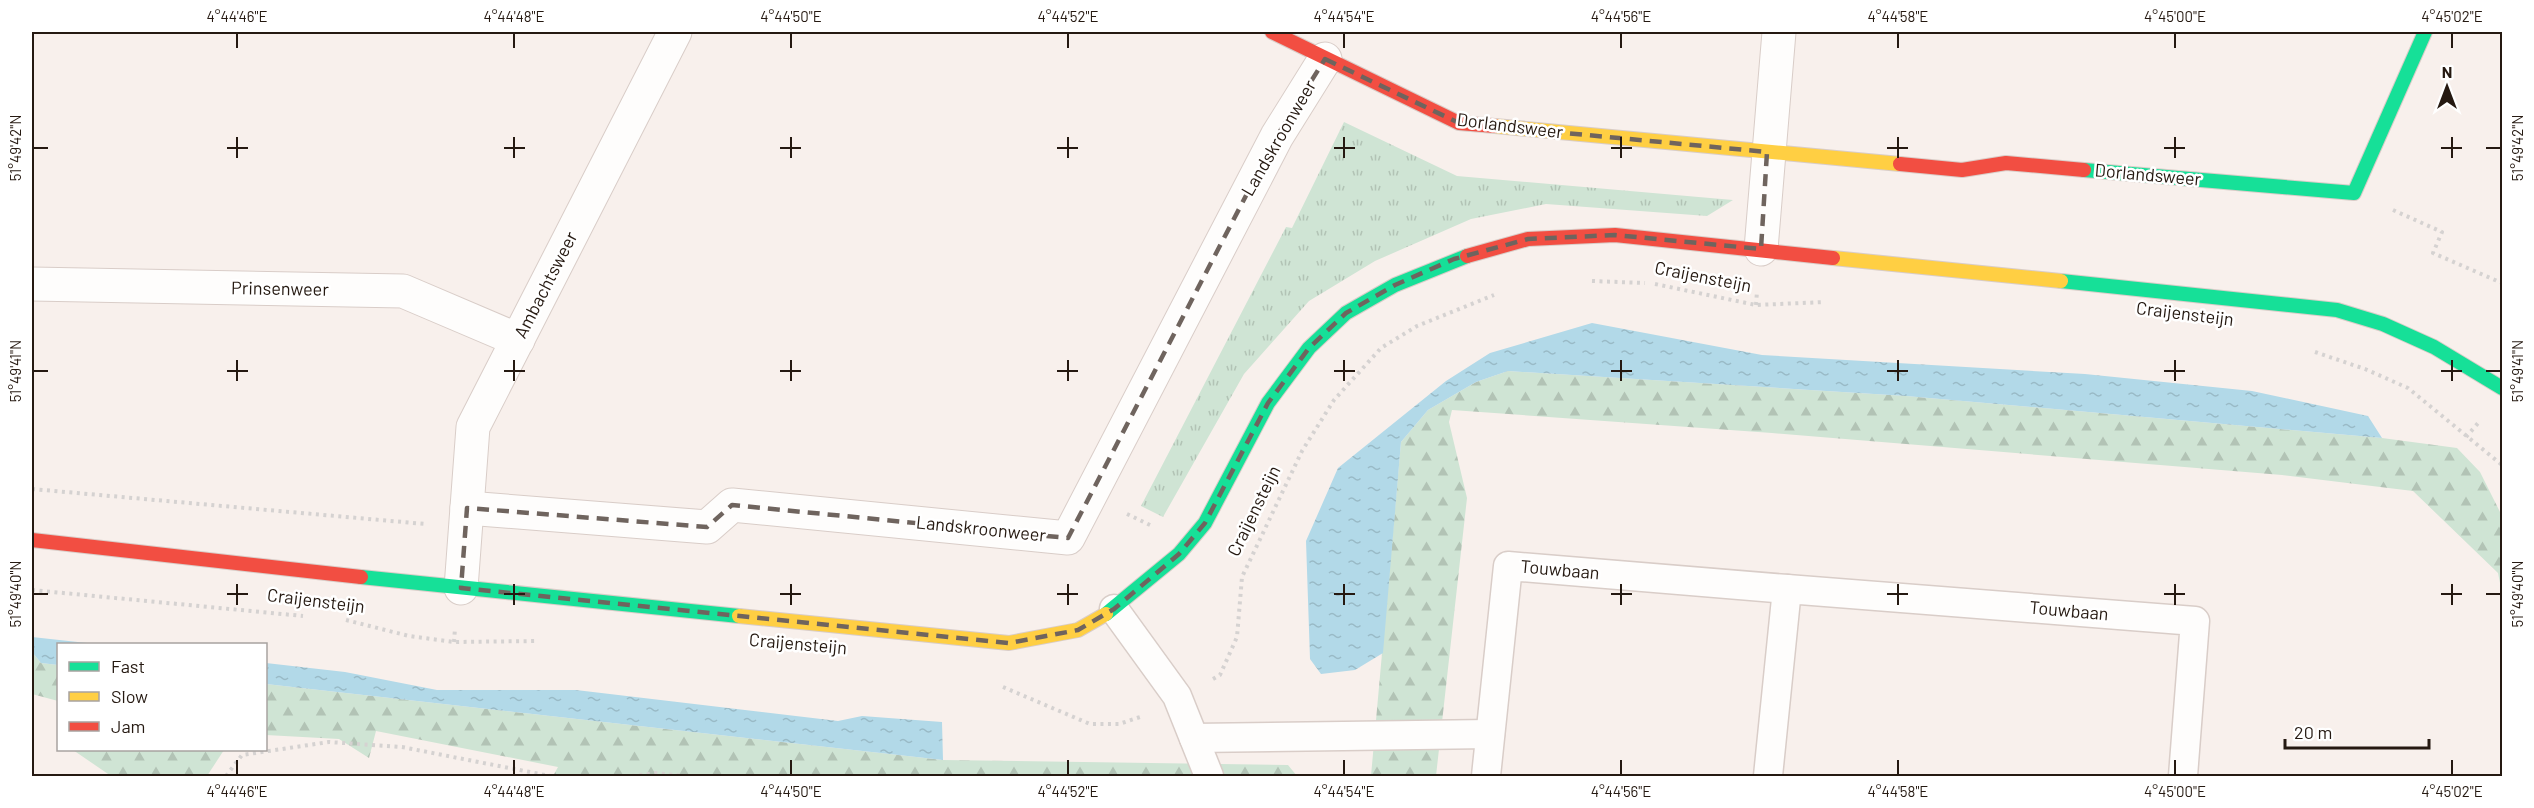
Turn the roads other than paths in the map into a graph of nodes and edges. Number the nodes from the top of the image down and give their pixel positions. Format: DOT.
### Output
graph roads {
  1 [pos="675,32"];
  2 [pos="1272,32"];
  3 [pos="1779,32"];
  4 [pos="2425,32"];
  5 [pos="1325,59"];
  6 [pos="1767,152"];
  7 [pos="1761,249"];
  8 [pos="32,284"];
  9 [pos="518,340"];
  10 [pos="2502,388"];
  11 [pos="466,518"];
  12 [pos="32,540"];
  13 [pos="461,588"];
  14 [pos="1787,588"];
  15 [pos="1114,609"];
  16 [pos="1490,734"];
  17 [pos="1194,738"];
  18 [pos="1209,777"];
  19 [pos="1486,777"];
  20 [pos="1768,777"];
  21 [pos="2182,777"];
  1 -- 9 [label="street, Ambachtsweer"];
  2 -- 5 [label="street, Dorlandsweer"];
  3 -- 6 [label="street"];
  4 -- 6 [label="street, Dorlandsweer"];
  5 -- 6 [label="street, Dorlandsweer"];
  5 -- 11 [label="street, Landskroonweer"];
  6 -- 7 [label="street"];
  7 -- 10 [label="street, Craijensteijn"];
  7 -- 15 [label="street, Craijensteijn"];
  8 -- 9 [label="street, Prinsenweer"];
  9 -- 11 [label="street, Ambachtsweer"];
  11 -- 13 [label="street, Ambachtsweer"];
  12 -- 13 [label="street, Craijensteijn"];
  13 -- 15 [label="street, Craijensteijn"];
  14 -- 16 [label="lane, Touwbaan"];
  14 -- 20 [label="lane"];
  14 -- 21 [label="lane, Touwbaan"];
  15 -- 17 [label="lane"];
  16 -- 17 [label="lane"];
  16 -- 19 [label="lane, Touwbaan"];
  17 -- 18 [label="lane"];
}
